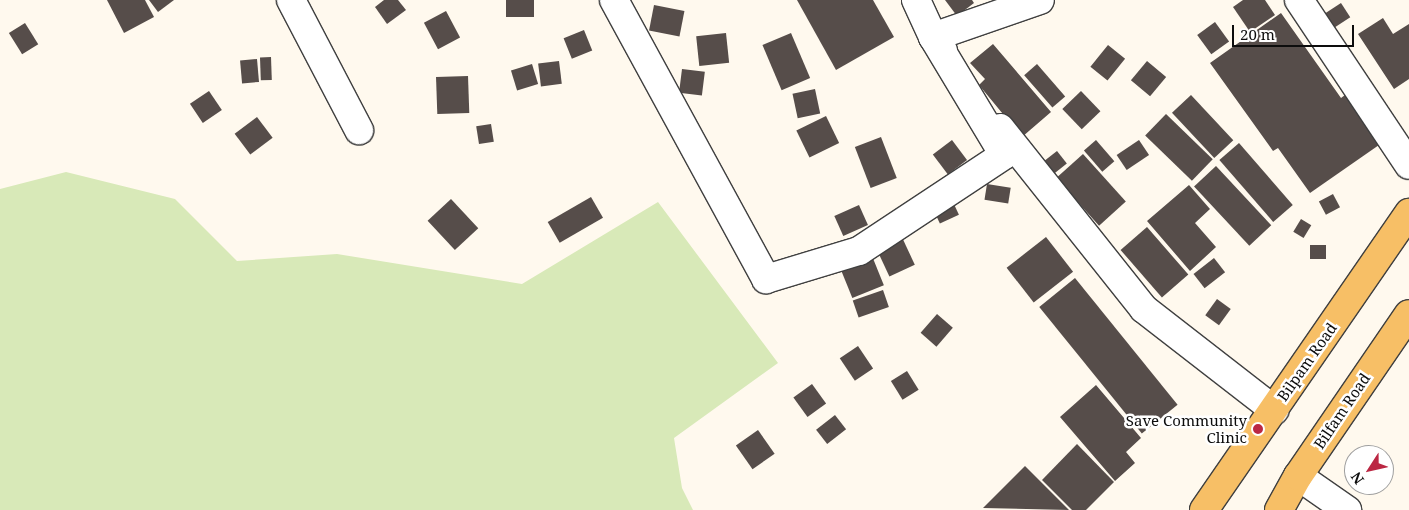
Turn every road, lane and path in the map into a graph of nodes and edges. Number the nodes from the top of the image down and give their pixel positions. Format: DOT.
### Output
graph roads {
  1 [pos="291,0"];
  2 [pos="614,0"];
  3 [pos="916,0"];
  4 [pos="1040,0"];
  5 [pos="1300,0"];
  6 [pos="933,38"];
  7 [pos="359,130"];
  8 [pos="1409,165"];
  9 [pos="1409,213"];
  10 [pos="1409,314"];
  11 [pos="1274,410"];
  12 [pos="1298,476"];
  13 [pos="1204,510"];
  14 [pos="1279,510"];
  15 [pos="1347,510"];
  1 -- 7 [label="street"];
  2 -- 6 [label="street"];
  3 -- 6 [label="street"];
  4 -- 6 [label="street"];
  5 -- 8 [label="street"];
  6 -- 11 [label="street"];
  9 -- 11 [label="main road, Bilpam Road"];
  10 -- 12 [label="main road, Bilfam Road"];
  11 -- 13 [label="main road, Bilpam Road"];
  12 -- 14 [label="main road, Bilfam Road"];
  12 -- 15 [label="street"];
}
